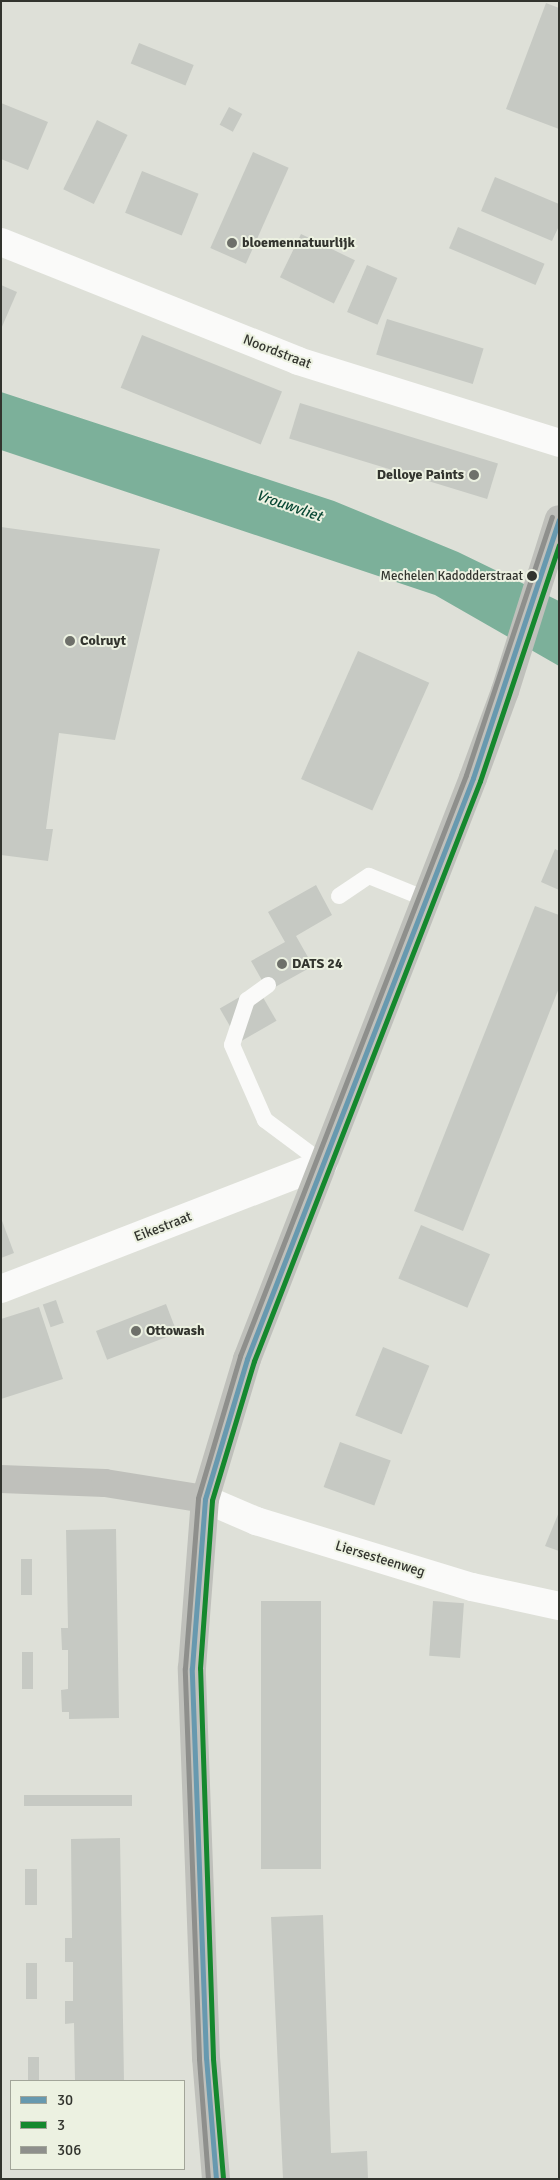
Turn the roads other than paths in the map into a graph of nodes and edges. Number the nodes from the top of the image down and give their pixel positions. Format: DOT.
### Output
graph roads {
  1 [pos="1,242"];
  2 [pos="559,443"];
  3 [pos="559,519"];
  4 [pos="339,896"];
  5 [pos="426,898"];
  6 [pos="268,985"];
  7 [pos="324,1164"];
  8 [pos="1,1289"];
  9 [pos="1,1479"];
  10 [pos="205,1499"];
  11 [pos="559,1606"];
  12 [pos="216,2179"];
  1 -- 2 [label="street, Noordstraat"];
  3 -- 5 [label="main road"];
  4 -- 5 [label="lane"];
  5 -- 7 [label="main road"];
  6 -- 7 [label="lane"];
  7 -- 8 [label="street, Eikestraat"];
  7 -- 10 [label="main road"];
  9 -- 10 [label="main road"];
  10 -- 11 [label="street, Liersesteenweg"];
  10 -- 12 [label="main road"];
}
